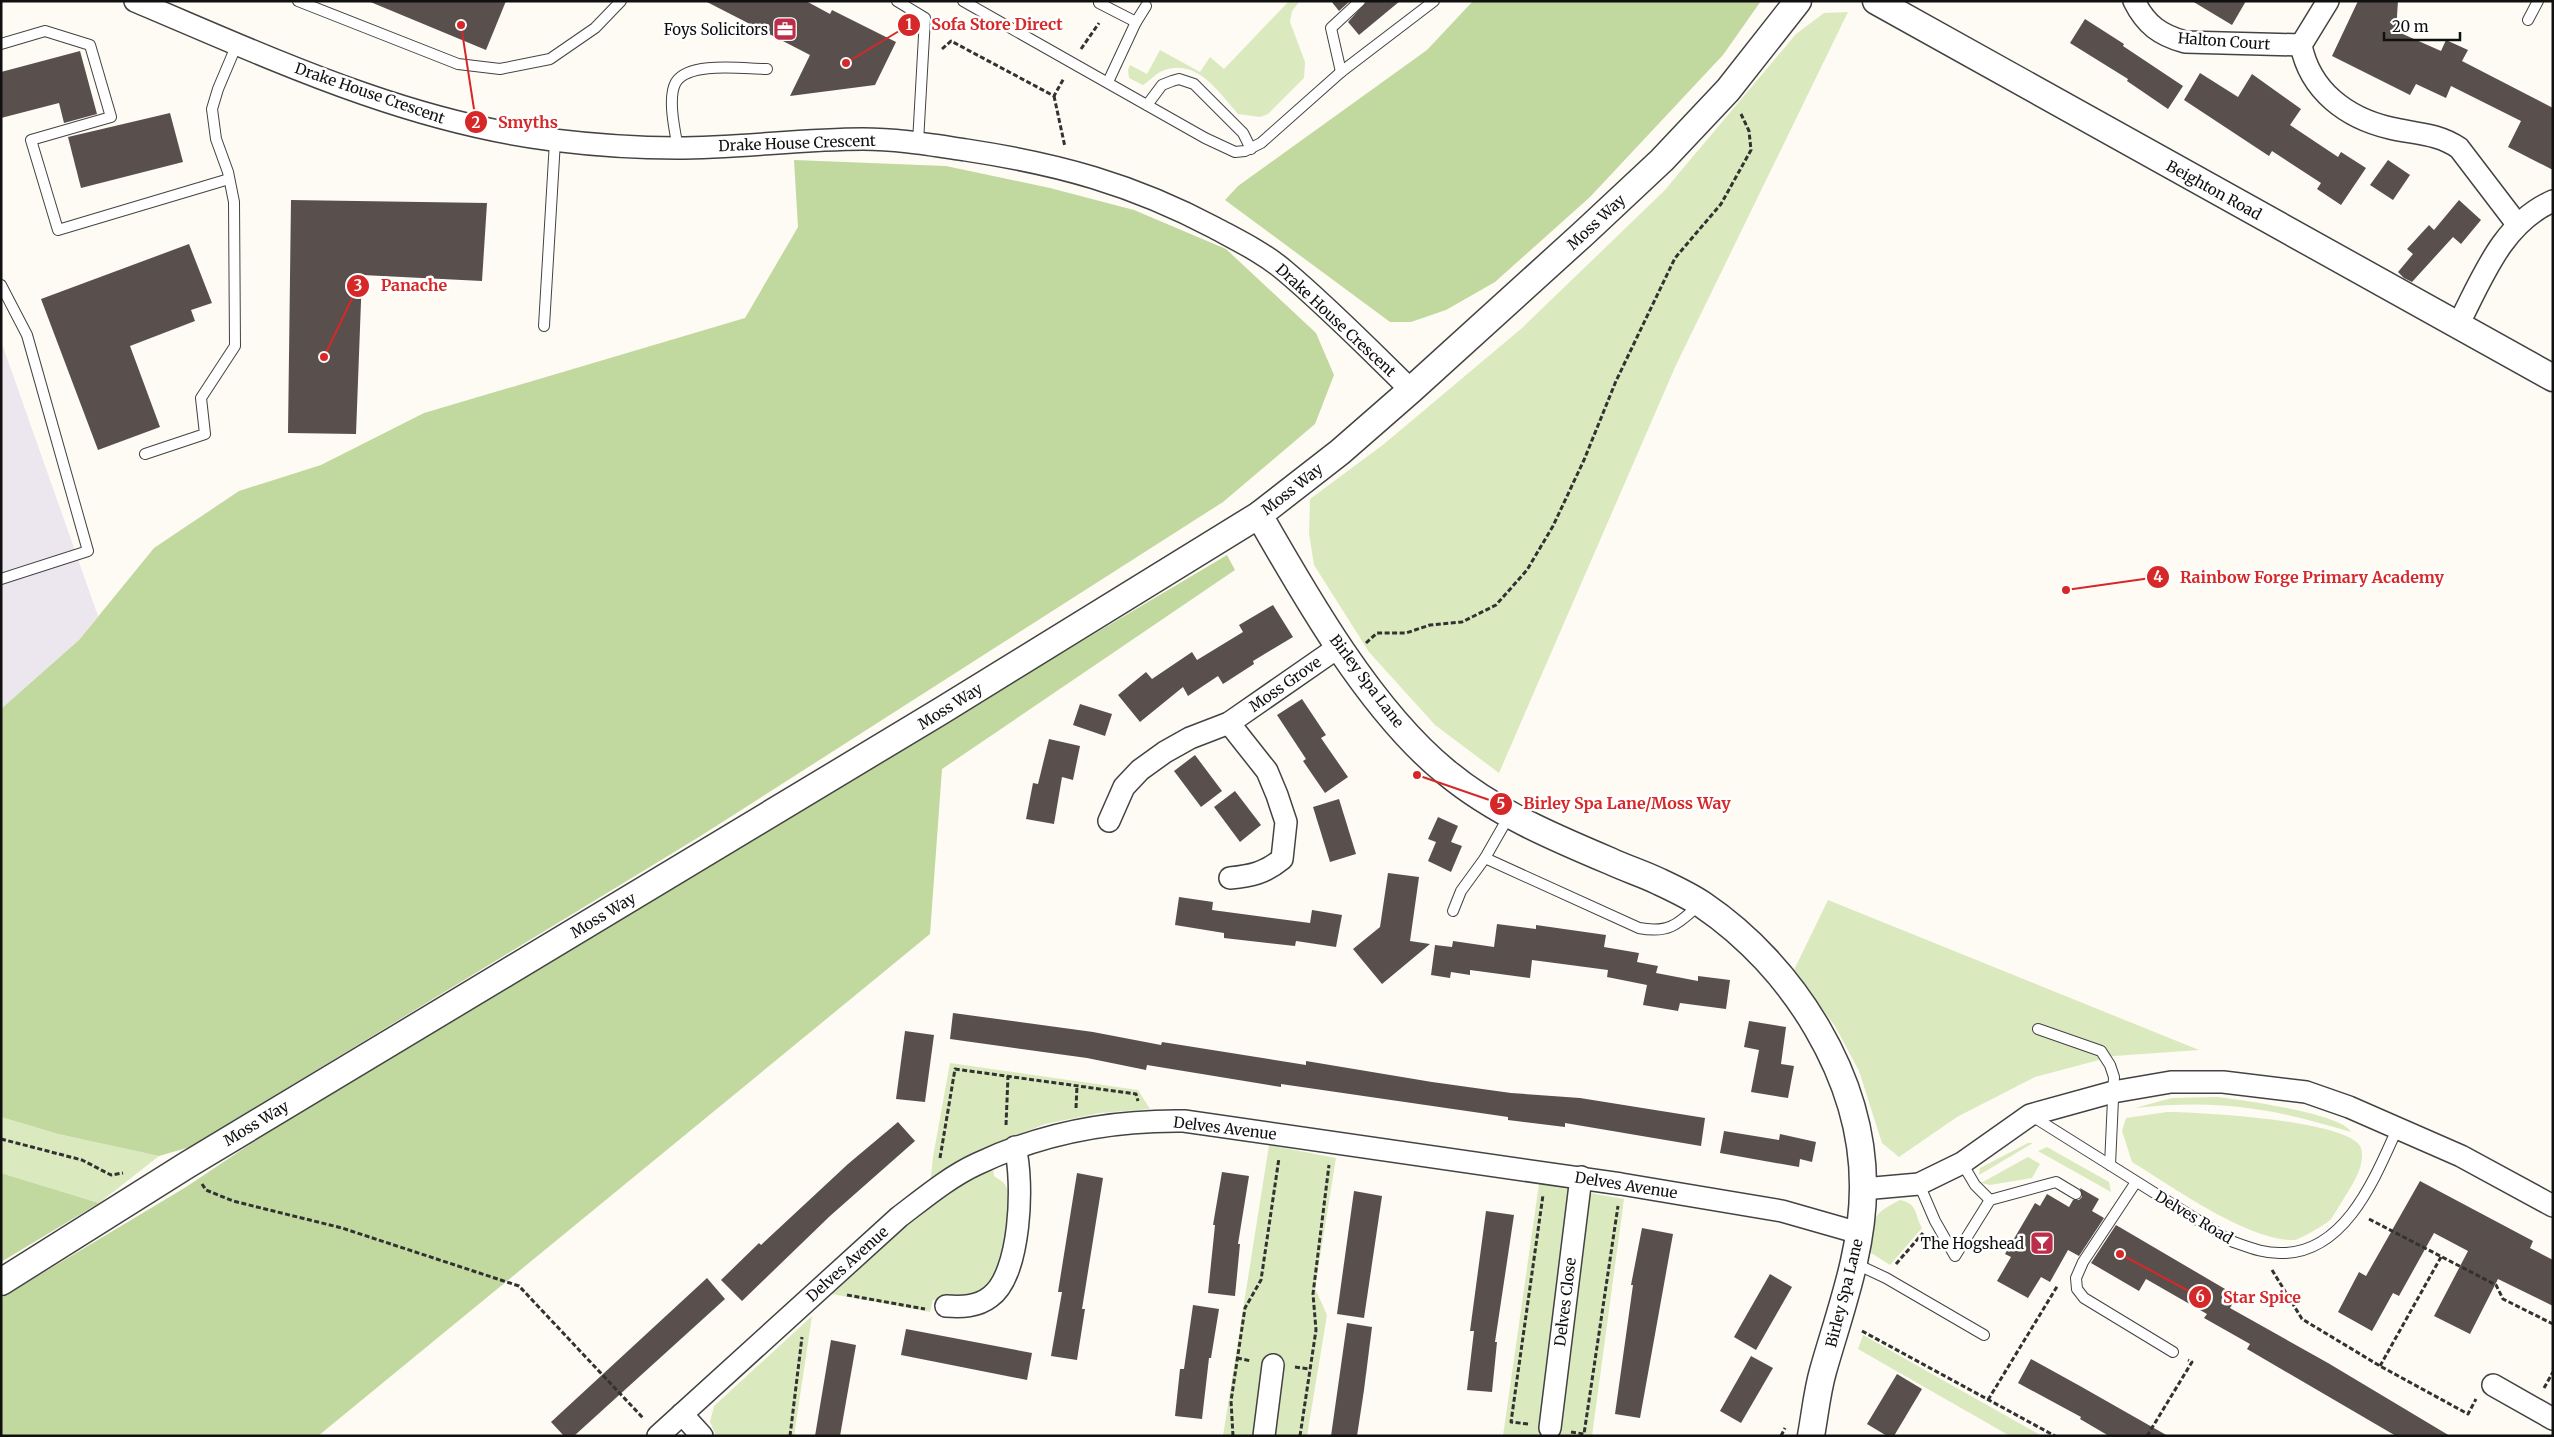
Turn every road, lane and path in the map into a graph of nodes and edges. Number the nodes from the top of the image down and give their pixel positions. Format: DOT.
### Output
graph roads {
  1 [pos="135,1"];
  2 [pos="298,1"];
  3 [pos="621,1"];
  4 [pos="897,1"];
  5 [pos="963,1"];
  6 [pos="1360,1"];
  7 [pos="1434,1"];
  8 [pos="1798,1"];
  9 [pos="1876,1"];
  10 [pos="2134,1"];
  11 [pos="2328,1"];
  12 [pos="2538,1"];
  13 [pos="1099,3"];
  14 [pos="1146,6"];
  15 [pos="2528,20"];
  16 [pos="1136,22"];
  17 [pos="1,44"];
  18 [pos="237,44"];
  19 [pos="2301,45"];
  20 [pos="766,69"];
  21 [pos="1342,72"];
  22 [pos="1108,82"];
  23 [pos="1728,90"];
  24 [pos="1054,96"];
  25 [pos="1147,105"];
  26 [pos="555,141"];
  27 [pos="918,142"];
  28 [pos="678,148"];
  29 [pos="1251,149"];
  30 [pos="1070,170"];
  31 [pos="229,179"];
  32 [pos="2553,201"];
  33 [pos="2517,224"];
  34 [pos="1,285"];
  35 [pos="2458,325"];
  36 [pos="544,326"];
  37 [pos="2553,378"];
  38 [pos="1411,390"];
  39 [pos="145,454"];
  40 [pos="1259,515"];
  41 [pos="1,579"];
  42 [pos="1344,652"];
  43 [pos="1230,723"];
  44 [pos="1510,815"];
  45 [pos="1109,821"];
  46 [pos="1485,858"];
  47 [pos="1230,878"];
  48 [pos="1701,903"];
  49 [pos="1453,911"];
  50 [pos="2038,1029"];
  51 [pos="1008,1076"];
  52 [pos="2113,1092"];
  53 [pos="2030,1115"];
  54 [pos="1144,1120"];
  55 [pos="2398,1127"];
  56 [pos="1282,1135"];
  57 [pos="1,1139"];
  58 [pos="1332,1142"];
  59 [pos="1010,1150"];
  60 [pos="1962,1163"];
  61 [pos="2110,1164"];
  62 [pos="187,1165"];
  63 [pos="130,1172"];
  64 [pos="1581,1177"];
  65 [pos="2136,1182"];
  66 [pos="1919,1184"];
  67 [pos="938,1187"];
  68 [pos="1863,1189"];
  69 [pos="2076,1194"];
  70 [pos="1990,1200"];
  71 [pos="2553,1206"];
  72 [pos="2353,1211"];
  73 [pos="1859,1234"];
  74 [pos="2268,1252"];
  75 [pos="2441,1256"];
  76 [pos="1854,1263"];
  77 [pos="1,1282"];
  78 [pos="812,1296"];
  79 [pos="946,1306"];
  80 [pos="1838,1323"];
  81 [pos="2553,1324"];
  82 [pos="1984,1335"];
  83 [pos="2174,1352"];
  84 [pos="1272,1365"];
  85 [pos="2380,1366"];
  86 [pos="2493,1385"];
  87 [pos="682,1414"];
  88 [pos="2553,1419"];
  89 [pos="1550,1428"];
  90 [pos="659,1435"];
  91 [pos="702,1436"];
  92 [pos="790,1436"];
  93 [pos="1233,1436"];
  94 [pos="1264,1436"];
  95 [pos="1300,1436"];
  96 [pos="1811,1436"];
  97 [pos="2055,1436"];
  98 [pos="2147,1436"];
  1 -- 18 [label="street, Drake House Crescent"];
  2 -- 3 [label="lane"];
  4 -- 27 [label="lane"];
  5 -- 22 [label="lane"];
  6 -- 21 [label="lane"];
  7 -- 21 [label="lane"];
  8 -- 23 [label="street, Moss Way"];
  9 -- 35 [label="street, Beighton Road"];
  10 -- 19 [label="street, Halton Court"];
  11 -- 19 [label="street"];
  12 -- 15 [label="lane"];
  13 -- 16 [label="lane"];
  14 -- 16 [label="lane"];
  16 -- 22 [label="lane"];
  17 -- 31 [label="lane"];
  18 -- 26 [label="street, Drake House Crescent"];
  18 -- 31 [label="lane"];
  19 -- 33 [label="street"];
  20 -- 28 [label="lane"];
  21 -- 29 [label="lane"];
  22 -- 25 [label="lane"];
  23 -- 38 [label="street, Moss Way"];
  23 -- 42 [label="path"];
  24 -- 30 [label="path"];
  25 -- 29 [label="lane"];
  25 -- 29 [label="lane"];
  26 -- 28 [label="street, Drake House Crescent"];
  26 -- 36 [label="lane"];
  27 -- 28 [label="street, Drake House Crescent"];
  27 -- 30 [label="street, Drake House Crescent"];
  30 -- 38 [label="street, Drake House Crescent"];
  31 -- 39 [label="lane"];
  32 -- 33 [label="street"];
  33 -- 35 [label="street"];
  34 -- 41 [label="lane"];
  35 -- 37 [label="street, Beighton Road"];
  38 -- 40 [label="street, Moss Way"];
  40 -- 42 [label="street, Birley Spa Lane"];
  40 -- 62 [label="street, Moss Way"];
  42 -- 43 [label="street, Moss Grove"];
  42 -- 44 [label="street, Birley Spa Lane"];
  43 -- 45 [label="street, Moss Grove"];
  43 -- 47 [label="street"];
  44 -- 46 [label="lane"];
  44 -- 48 [label="street, Birley Spa Lane"];
  46 -- 48 [label="lane"];
  46 -- 49 [label="lane"];
  48 -- 68 [label="street, Birley Spa Lane"];
  50 -- 52 [label="lane"];
  51 -- 54 [label="path"];
  51 -- 59 [label="path"];
  51 -- 67 [label="path"];
  52 -- 53 [label="street"];
  52 -- 55 [label="street"];
  52 -- 61 [label="lane"];
  53 -- 60 [label="street"];
  53 -- 61 [label="lane, Delves Road"];
  54 -- 56 [label="street, Delves Avenue"];
  54 -- 59 [label="street, Delves Avenue"];
  55 -- 71 [label="street"];
  55 -- 72 [label="lane, Delves Road"];
  56 -- 58 [label="street, Delves Avenue"];
  56 -- 93 [label="path"];
  57 -- 63 [label="path"];
  58 -- 64 [label="street, Delves Avenue"];
  58 -- 95 [label="path"];
  59 -- 67 [label="street, Delves Avenue"];
  59 -- 79 [label="street"];
  60 -- 66 [label="street"];
  60 -- 70 [label="lane"];
  61 -- 65 [label="lane, Delves Road"];
  62 -- 77 [label="street, Moss Way"];
  62 -- 90 [label="path"];
  64 -- 73 [label="street, Delves Avenue"];
  64 -- 89 [label="street, Delves Close"];
  65 -- 74 [label="lane, Delves Road"];
  65 -- 83 [label="lane"];
  66 -- 68 [label="street"];
  66 -- 70 [label="lane"];
  67 -- 78 [label="street, Delves Avenue"];
  68 -- 73 [label="street, Birley Spa Lane"];
  69 -- 70 [label="lane"];
  72 -- 74 [label="lane, Delves Road"];
  72 -- 75 [label="path"];
  73 -- 76 [label="street, Birley Spa Lane"];
  74 -- 85 [label="path"];
  75 -- 81 [label="path"];
  75 -- 85 [label="path"];
  76 -- 80 [label="street, Birley Spa Lane"];
  76 -- 82 [label="lane"];
  78 -- 79 [label="path"];
  78 -- 87 [label="street, Delves Avenue"];
  78 -- 92 [label="path"];
  80 -- 96 [label="street, Birley Spa Lane"];
  80 -- 97 [label="path"];
  83 -- 98 [label="path"];
  84 -- 94 [label="street"];
  85 -- 86 [label="path"];
  86 -- 88 [label="street"];
  87 -- 90 [label="street, Delves Avenue"];
  87 -- 91 [label="street"];
}
